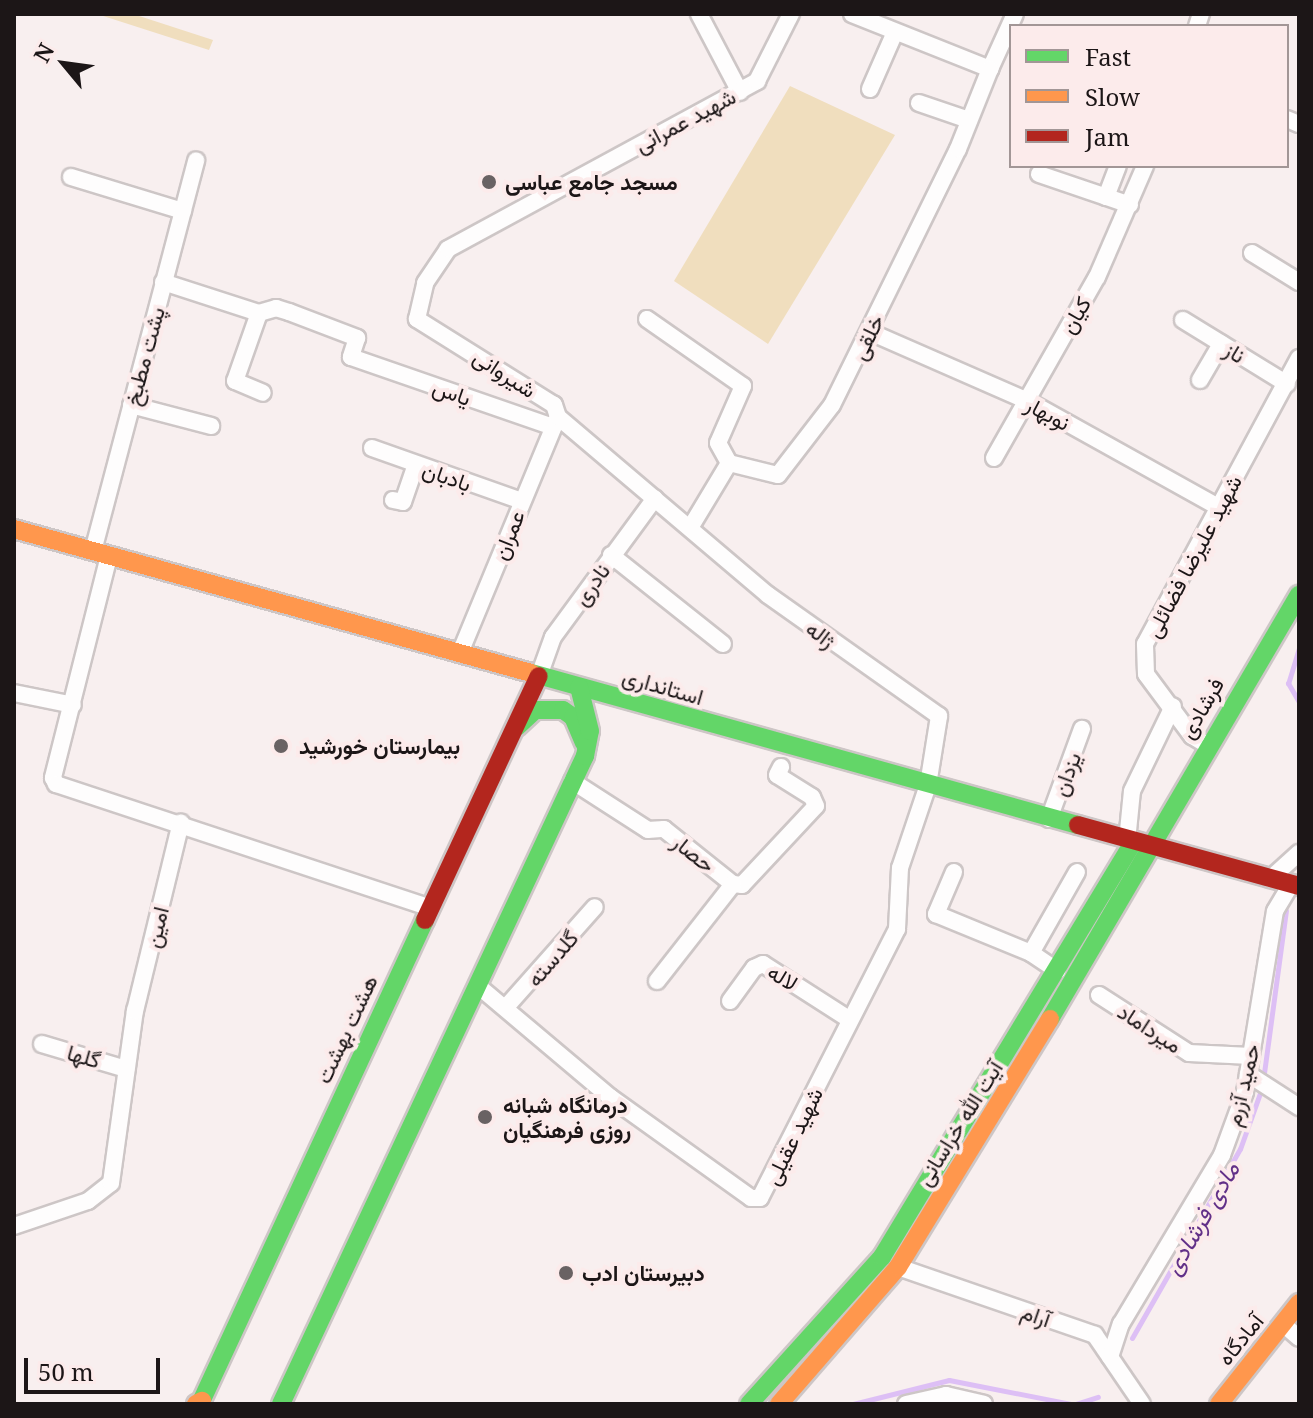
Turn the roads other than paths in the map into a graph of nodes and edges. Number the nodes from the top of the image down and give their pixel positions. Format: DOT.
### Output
graph roads {
  1 [pos="699,14"];
  2 [pos="791,14"];
  3 [pos="857,15"];
  4 [pos="1009,28"];
  5 [pos="895,32"];
  6 [pos="990,69"];
  7 [pos="870,89"];
  8 [pos="740,92"];
  9 [pos="919,103"];
  10 [pos="969,120"];
  11 [pos="196,160"];
  12 [pos="1117,168"];
  13 [pos="1144,168"];
  14 [pos="1039,174"];
  15 [pos="71,177"];
  16 [pos="1106,197"];
  17 [pos="1130,205"];
  18 [pos="183,211"];
  19 [pos="1252,253"];
  20 [pos="163,282"];
  21 [pos="1299,282"];
  22 [pos="259,313"];
  23 [pos="417,319"];
  24 [pos="647,319"];
  25 [pos="1183,320"];
  26 [pos="870,332"];
  27 [pos="1221,344"];
  28 [pos="1299,358"];
  29 [pos="1200,380"];
  30 [pos="1287,384"];
  31 [pos="263,393"];
  32 [pos="1026,400"];
  33 [pos="131,405"];
  34 [pos="555,422"];
  35 [pos="211,426"];
  36 [pos="372,448"];
  37 [pos="994,458"];
  38 [pos="729,463"];
  39 [pos="416,465"];
  40 [pos="655,498"];
  41 [pos="393,500"];
  42 [pos="522,501"];
  43 [pos="1218,507"];
  44 [pos="690,528"];
  45 [pos="14,529"];
  46 [pos="101,554"];
  47 [pos="611,555"];
  48 [pos="1299,595"];
  49 [pos="723,644"];
  50 [pos="460,653"];
  51 [pos="539,676"];
  52 [pos="579,687"];
  53 [pos="14,693"];
  54 [pos="73,705"];
  55 [pos="1173,706"];
  56 [pos="515,729"];
  57 [pos="1082,729"];
  58 [pos="1207,745"];
  59 [pos="585,756"];
  60 [pos="781,767"];
  61 [pos="572,781"];
  62 [pos="928,785"];
  63 [pos="1049,819"];
  64 [pos="181,823"];
  65 [pos="1137,844"];
  66 [pos="1299,853"];
  67 [pos="954,872"];
  68 [pos="1077,872"];
  69 [pos="1270,879"];
  70 [pos="733,884"];
  71 [pos="1295,885"];
  72 [pos="429,907"];
  73 [pos="595,907"];
  74 [pos="1031,953"];
  75 [pos="1058,971"];
  76 [pos="657,981"];
  77 [pos="477,985"];
  78 [pos="1099,995"];
  79 [pos="730,1001"];
  80 [pos="507,1006"];
  81 [pos="847,1018"];
  82 [pos="42,1044"];
  83 [pos="1251,1056"];
  84 [pos="126,1069"];
  85 [pos="1248,1074"];
  86 [pos="1299,1107"];
  87 [pos="956,1157"];
  88 [pos="14,1226"];
  89 [pos="898,1267"];
  90 [pos="1299,1303"];
  91 [pos="1283,1324"];
  92 [pos="1299,1338"];
  93 [pos="1110,1357"];
  94 [pos="199,1403"];
  95 [pos="281,1404"];
  96 [pos="749,1404"];
  97 [pos="779,1404"];
  98 [pos="906,1404"];
  99 [pos="984,1404"];
  100 [pos="1142,1404"];
  101 [pos="1219,1404"];
  1 -- 8 [label="street"];
  2 -- 8 [label="street, شهید عمرانی"];
  3 -- 5 [label="street"];
  4 -- 6 [label="street, خلقی"];
  5 -- 6 [label="street"];
  5 -- 7 [label="street"];
  6 -- 10 [label="street, خلقی"];
  8 -- 23 [label="street, شهید عمرانی"];
  9 -- 10 [label="street"];
  10 -- 26 [label="street, خلقی"];
  11 -- 18 [label="street, پشت مطبخ"];
  12 -- 16 [label="street"];
  13 -- 17 [label="street, کیان"];
  14 -- 16 [label="street"];
  15 -- 18 [label="street"];
  16 -- 17 [label="street"];
  17 -- 32 [label="street, کیان"];
  18 -- 20 [label="street, پشت مطبخ"];
  19 -- 21 [label="street"];
  20 -- 22 [label="street"];
  20 -- 33 [label="street, پشت مطبخ"];
  22 -- 31 [label="street"];
  22 -- 34 [label="street, یاس"];
  23 -- 34 [label="street, شیروانی"];
  24 -- 38 [label="street"];
  25 -- 27 [label="street, ناز"];
  26 -- 32 [label="street, نوبهار"];
  26 -- 38 [label="street, خلقی"];
  27 -- 29 [label="street"];
  27 -- 30 [label="street, ناز"];
  28 -- 30 [label="street, شهید علیرضا فضائلی"];
  30 -- 43 [label="street, شهید علیرضا فضائلی"];
  32 -- 37 [label="street, کیان"];
  32 -- 43 [label="street, نوبهار"];
  33 -- 35 [label="street"];
  33 -- 46 [label="street, پشت مطبخ"];
  34 -- 40 [label="street, شیروانی"];
  34 -- 42 [label="street, عمران"];
  36 -- 39 [label="street, بادبان"];
  38 -- 44 [label="street"];
  39 -- 41 [label="street"];
  39 -- 42 [label="street, بادبان"];
  40 -- 44 [label="street, ژاله"];
  40 -- 47 [label="street, نادری"];
  42 -- 50 [label="street, عمران"];
  43 -- 55 [label="street, شهید علیرضا فضائلی"];
  44 -- 62 [label="street, ژاله"];
  45 -- 46 [label="main road, استانداری"];
  46 -- 50 [label="main road, استانداری"];
  46 -- 54 [label="street, پشت مطبخ"];
  47 -- 49 [label="street"];
  47 -- 51 [label="street, نادری"];
  48 -- 58 [label="main road, فرشادی"];
  50 -- 51 [label="main road, استانداری"];
  51 -- 52 [label="main road, استانداری"];
  51 -- 56 [label="main road, هشت بهشت"];
  52 -- 59 [label="main road"];
  52 -- 62 [label="main road, استانداری"];
  53 -- 54 [label="street"];
  54 -- 64 [label="street, پشت مطبخ"];
  55 -- 58 [label="street, شهید علیرضا فضائلی"];
  55 -- 65 [label="street"];
  56 -- 59 [label="main road"];
  56 -- 72 [label="main road, هشت بهشت"];
  57 -- 63 [label="street, یزدان"];
  58 -- 65 [label="main road, فرشادی"];
  59 -- 61 [label="main road"];
  60 -- 70 [label="street, حصار"];
  61 -- 70 [label="street, حصار"];
  61 -- 77 [label="main road"];
  62 -- 63 [label="main road, استانداری"];
  62 -- 81 [label="street, شهید عقیلی"];
  63 -- 65 [label="main road, استانداری"];
  64 -- 72 [label="street"];
  64 -- 84 [label="street, امین"];
  65 -- 69 [label="main road, استانداری"];
  65 -- 75 [label="main road, آیت الله خراسانی"];
  65 -- 87 [label="main road, آیت الله خراسانی"];
  66 -- 69 [label="street"];
  67 -- 74 [label="street"];
  68 -- 74 [label="street"];
  69 -- 71 [label="main road, استانداری"];
  70 -- 76 [label="street, حصار"];
  71 -- 83 [label="street, حمید آزرم"];
  72 -- 94 [label="main road, هشت بهشت"];
  73 -- 80 [label="street, گلدسته"];
  74 -- 75 [label="street"];
  75 -- 87 [label="main road, آیت الله خراسانی"];
  77 -- 80 [label="street, شهید عقیلی"];
  77 -- 95 [label="main road"];
  78 -- 83 [label="street, میرداماد"];
  79 -- 81 [label="street, لاله"];
  80 -- 81 [label="street, شهید عقیلی"];
  82 -- 84 [label="street, گلها"];
  83 -- 85 [label="street, حمید آزرم"];
  84 -- 88 [label="street, امین"];
  85 -- 86 [label="street"];
  85 -- 93 [label="street, حمید آزرم"];
  87 -- 89 [label="main road, آیت الله خراسانی"];
  87 -- 96 [label="main road, آیت الله خراسانی"];
  89 -- 93 [label="street, آرام"];
  89 -- 97 [label="main road, آیت الله خراسانی"];
  90 -- 91 [label="main road, آمادگاه"];
  91 -- 92 [label="street"];
  91 -- 101 [label="main road, آمادگاه"];
  93 -- 100 [label="street, آرام"];
  98 -- 99 [label="street"];
}
